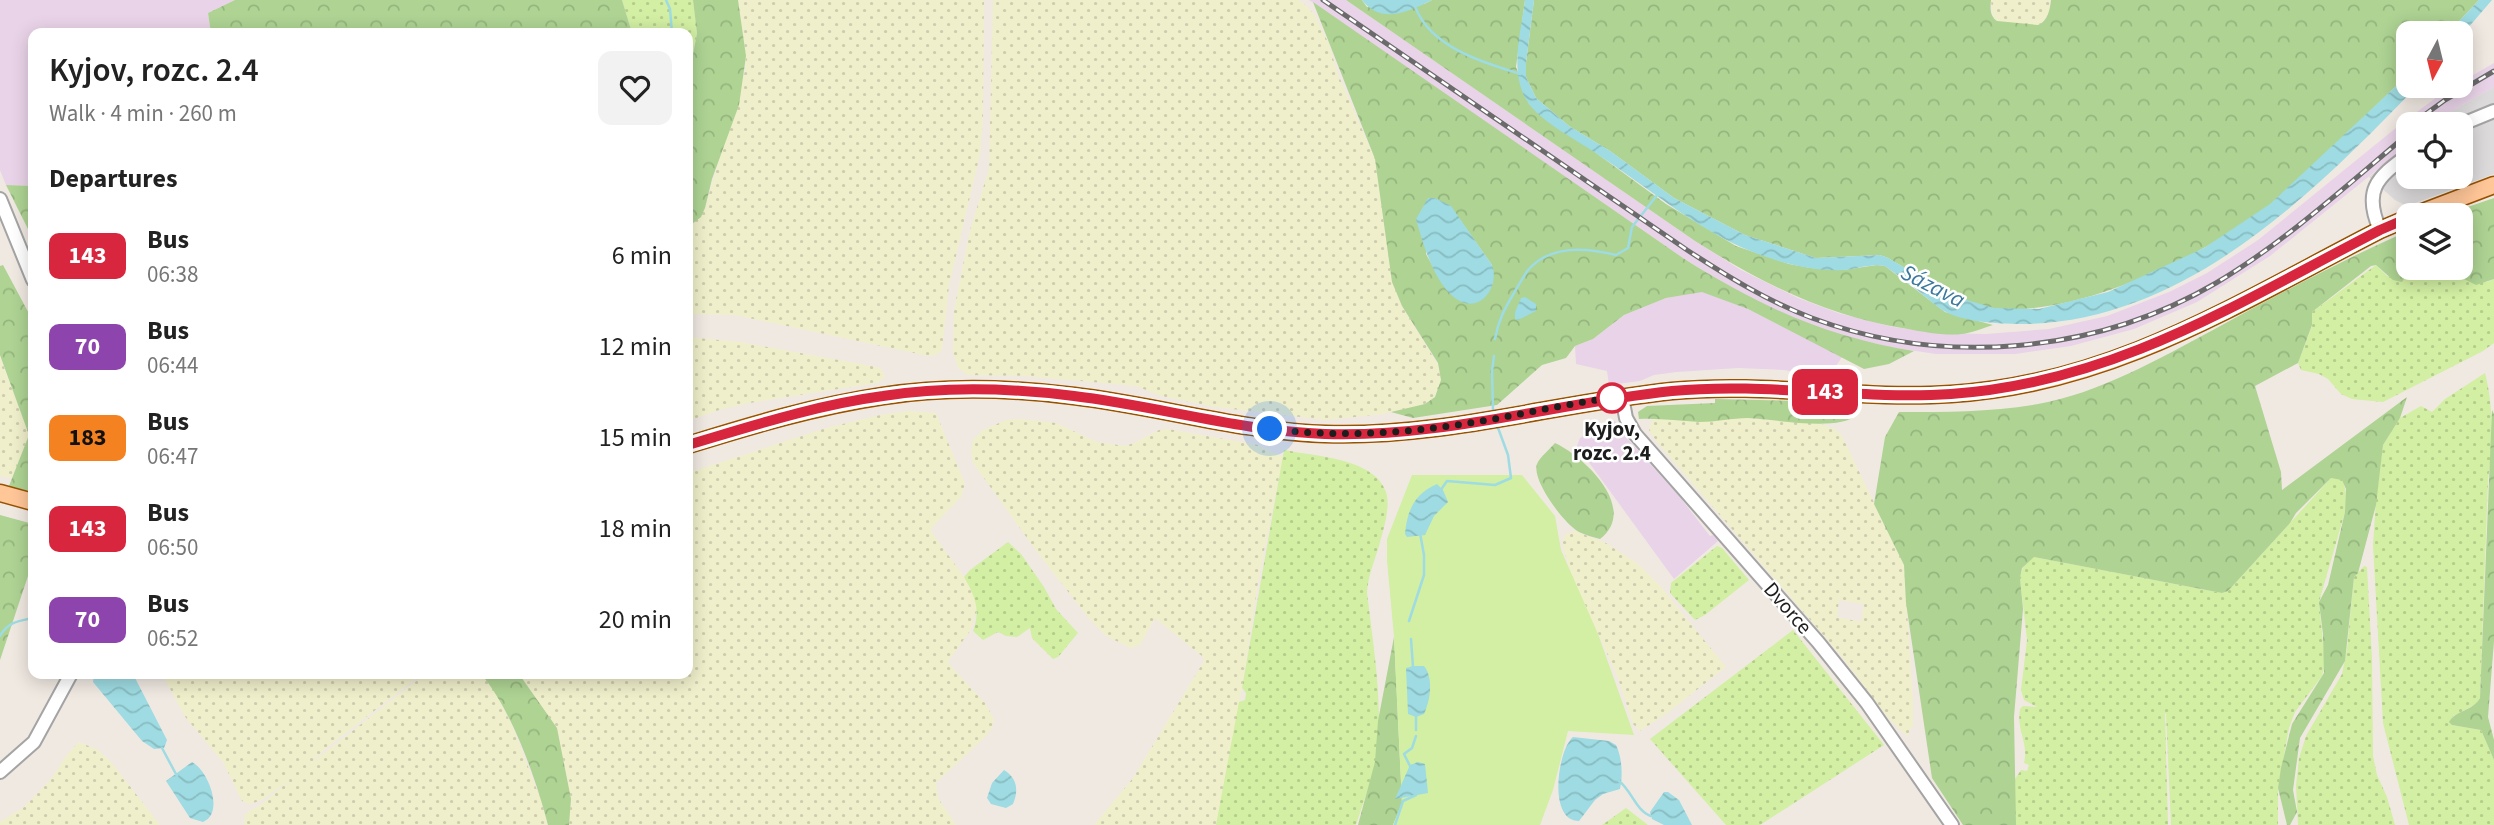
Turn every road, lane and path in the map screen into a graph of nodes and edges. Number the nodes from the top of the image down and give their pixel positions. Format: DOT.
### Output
graph roads {
  1 [pos="2494,111"];
  2 [pos="2473,120"];
  3 [pos="2396,163"];
  4 [pos="2494,185"];
  5 [pos="0,199"];
  6 [pos="2447,203"];
  7 [pos="2396,223"];
  8 [pos="2380,230"];
  9 [pos="28,268"];
  10 [pos="1622,397"];
  11 [pos="693,444"];
  12 [pos="4,494"];
  13 [pos="28,501"];
  14 [pos="68,679"];
  15 [pos="0,772"];
  16 [pos="1952,825"];
  1 -- 2 [label="street"];
  3 -- 8 [label="street"];
  4 -- 6 [label="main road"];
  5 -- 9 [label="street"];
  7 -- 8 [label="main road"];
  8 -- 10 [label="main road"];
  10 -- 11 [label="main road"];
  10 -- 16 [label="street, Dvorce"];
  12 -- 13 [label="main road"];
  14 -- 15 [label="street"];
}
